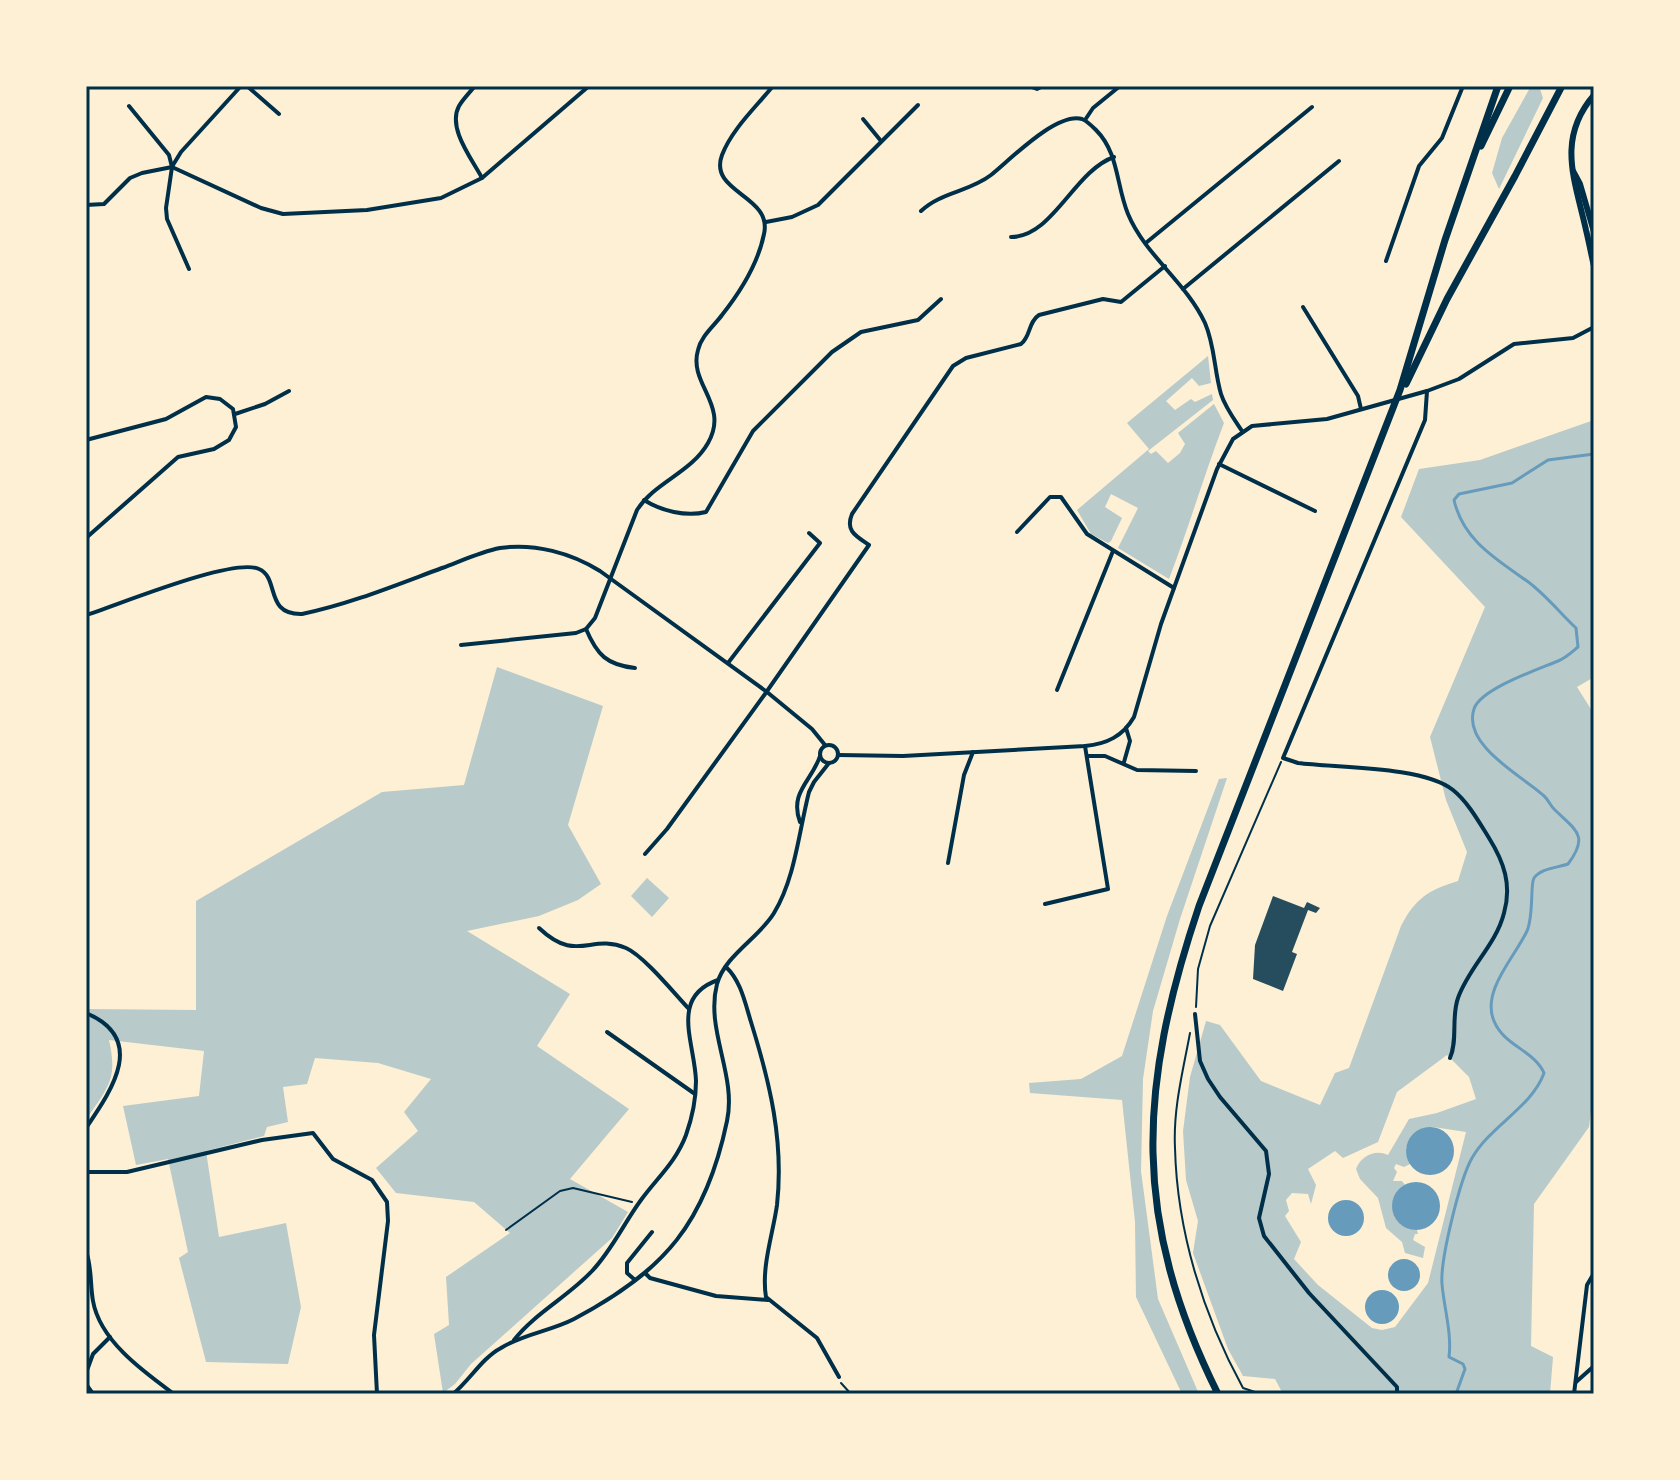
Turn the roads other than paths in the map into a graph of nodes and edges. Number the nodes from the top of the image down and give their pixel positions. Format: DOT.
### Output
graph roads {
  1 [pos="244,86"];
  2 [pos="475,86"];
  3 [pos="589,86"];
  4 [pos="773,86"];
  5 [pos="1029,86"];
  6 [pos="1043,86"];
  7 [pos="1120,86"];
  8 [pos="1463,86"];
  9 [pos="1498,86"];
  10 [pos="1510,86"];
  11 [pos="1562,86"];
  12 [pos="1594,95"];
  13 [pos="918,105"];
  14 [pos="129,106"];
  15 [pos="1312,107"];
  16 [pos="279,114"];
  17 [pos="863,119"];
  18 [pos="1085,121"];
  19 [pos="881,141"];
  20 [pos="1114,157"];
  21 [pos="1339,161"];
  22 [pos="172,167"];
  23 [pos="1573,171"];
  24 [pos="482,178"];
  25 [pos="86,205"];
  26 [pos="921,211"];
  27 [pos="1455,212"];
  28 [pos="765,222"];
  29 [pos="1594,232"];
  30 [pos="1011,237"];
  31 [pos="1146,243"];
  32 [pos="1386,261"];
  33 [pos="1165,266"];
  34 [pos="1594,266"];
  35 [pos="189,269"];
  36 [pos="1183,289"];
  37 [pos="941,299"];
  38 [pos="1303,307"];
  39 [pos="1593,325"];
  40 [pos="289,391"];
  41 [pos="1427,391"];
  42 [pos="1361,409"];
  43 [pos="235,414"];
  44 [pos="1388,422"];
  45 [pos="1242,431"];
  46 [pos="86,440"];
  47 [pos="1219,464"];
  48 [pos="644,500"];
  49 [pos="1315,511"];
  50 [pos="1017,532"];
  51 [pos="809,533"];
  52 [pos="86,538"];
  53 [pos="1113,551"];
  54 [pos="610,578"];
  55 [pos="1174,588"];
  56 [pos="86,615"];
  57 [pos="586,629"];
  58 [pos="461,645"];
  59 [pos="728,663"];
  60 [pos="635,668"];
  61 [pos="1057,690"];
  62 [pos="767,692"];
  63 [pos="1126,728"];
  64 [pos="825,745"];
  65 [pos="1085,746"];
  66 [pos="973,752"];
  67 [pos="838,755"];
  68 [pos="820,756"];
  69 [pos="1087,756"];
  70 [pos="1124,762"];
  71 [pos="829,763"];
  72 [pos="1196,771"];
  73 [pos="800,824"];
  74 [pos="645,854"];
  75 [pos="948,863"];
  76 [pos="1045,904"];
  77 [pos="539,928"];
  78 [pos="726,967"];
  79 [pos="718,980"];
  80 [pos="689,1009"];
  81 [pos="86,1013"];
  82 [pos="1195,1014"];
  83 [pos="607,1032"];
  84 [pos="1450,1058"];
  85 [pos="695,1094"];
  86 [pos="86,1128"];
  87 [pos="86,1172"];
  88 [pos="652,1232"];
  89 [pos="1594,1233"];
  90 [pos="1594,1249"];
  91 [pos="86,1251"];
  92 [pos="645,1273"];
  93 [pos="1594,1273"];
  94 [pos="635,1280"];
  95 [pos="768,1300"];
  96 [pos="110,1337"];
  97 [pos="513,1342"];
  98 [pos="1594,1366"];
  99 [pos="86,1373"];
  100 [pos="839,1377"];
  101 [pos="1574,1383"];
  102 [pos="86,1384"];
  103 [pos="93,1394"];
  104 [pos="174,1394"];
  105 [pos="377,1394"];
  106 [pos="453,1394"];
  107 [pos="1218,1394"];
  108 [pos="1397,1394"];
  109 [pos="1574,1394"];
  1 -- 16 [label="street"];
  1 -- 22 [label="street"];
  2 -- 24 [label="street"];
  3 -- 24 [label="street"];
  4 -- 28 [label="street"];
  5 -- 6 [label="street"];
  7 -- 18 [label="street"];
  8 -- 32 [label="street"];
  9 -- 27 [label="highway"];
  10 -- 27 [label="highway"];
  11 -- 44 [label="highway"];
  12 -- 23 [label="main road"];
  13 -- 19 [label="street"];
  14 -- 22 [label="street"];
  15 -- 31 [label="street"];
  17 -- 19 [label="street"];
  18 -- 20 [label="street"];
  18 -- 26 [label="street"];
  19 -- 28 [label="street"];
  20 -- 30 [label="street"];
  20 -- 31 [label="street"];
  21 -- 36 [label="street"];
  22 -- 24 [label="street"];
  22 -- 25 [label="street"];
  22 -- 35 [label="street"];
  23 -- 29 [label="main road"];
  23 -- 34 [label="main road"];
  27 -- 44 [label="highway"];
  28 -- 48 [label="street"];
  31 -- 33 [label="street"];
  33 -- 36 [label="street"];
  33 -- 62 [label="street"];
  36 -- 45 [label="street"];
  37 -- 48 [label="street"];
  38 -- 42 [label="street"];
  39 -- 41 [label="street"];
  40 -- 43 [label="street"];
  41 -- 42 [label="street"];
  41 -- 84 [label="street"];
  42 -- 45 [label="street"];
  43 -- 46 [label="street"];
  43 -- 52 [label="street"];
  44 -- 107 [label="highway"];
  45 -- 47 [label="street"];
  47 -- 49 [label="street"];
  47 -- 55 [label="street"];
  48 -- 54 [label="street"];
  50 -- 53 [label="street"];
  51 -- 59 [label="street"];
  53 -- 55 [label="street"];
  53 -- 61 [label="street"];
  54 -- 56 [label="street"];
  54 -- 57 [label="street"];
  54 -- 59 [label="street"];
  55 -- 63 [label="street"];
  57 -- 58 [label="street"];
  57 -- 60 [label="street"];
  59 -- 62 [label="street"];
  62 -- 64 [label="street"];
  62 -- 74 [label="street"];
  63 -- 65 [label="street"];
  63 -- 70 [label="street"];
  64 -- 67 [label="street"];
  64 -- 68 [label="street"];
  65 -- 66 [label="street"];
  65 -- 69 [label="street"];
  66 -- 67 [label="street"];
  66 -- 75 [label="street"];
  67 -- 71 [label="street"];
  68 -- 71 [label="street"];
  68 -- 73 [label="street"];
  69 -- 70 [label="street"];
  69 -- 76 [label="street"];
  70 -- 72 [label="street"];
  71 -- 73 [label="street"];
  73 -- 78 [label="street"];
  77 -- 80 [label="street"];
  78 -- 79 [label="street"];
  78 -- 95 [label="street"];
  79 -- 80 [label="street"];
  79 -- 92 [label="street"];
  80 -- 85 [label="street"];
  81 -- 86 [label="street"];
  82 -- 108 [label="street"];
  83 -- 85 [label="street"];
  85 -- 97 [label="street"];
  87 -- 105 [label="street"];
  88 -- 94 [label="street"];
  89 -- 90 [label="street"];
  91 -- 96 [label="street"];
  92 -- 94 [label="street"];
  92 -- 95 [label="street"];
  93 -- 101 [label="street"];
  94 -- 97 [label="street"];
  95 -- 100 [label="street"];
  96 -- 99 [label="street"];
  96 -- 104 [label="street"];
  97 -- 106 [label="street"];
  98 -- 101 [label="street"];
  101 -- 109 [label="street"];
  102 -- 103 [label="street"];
}
